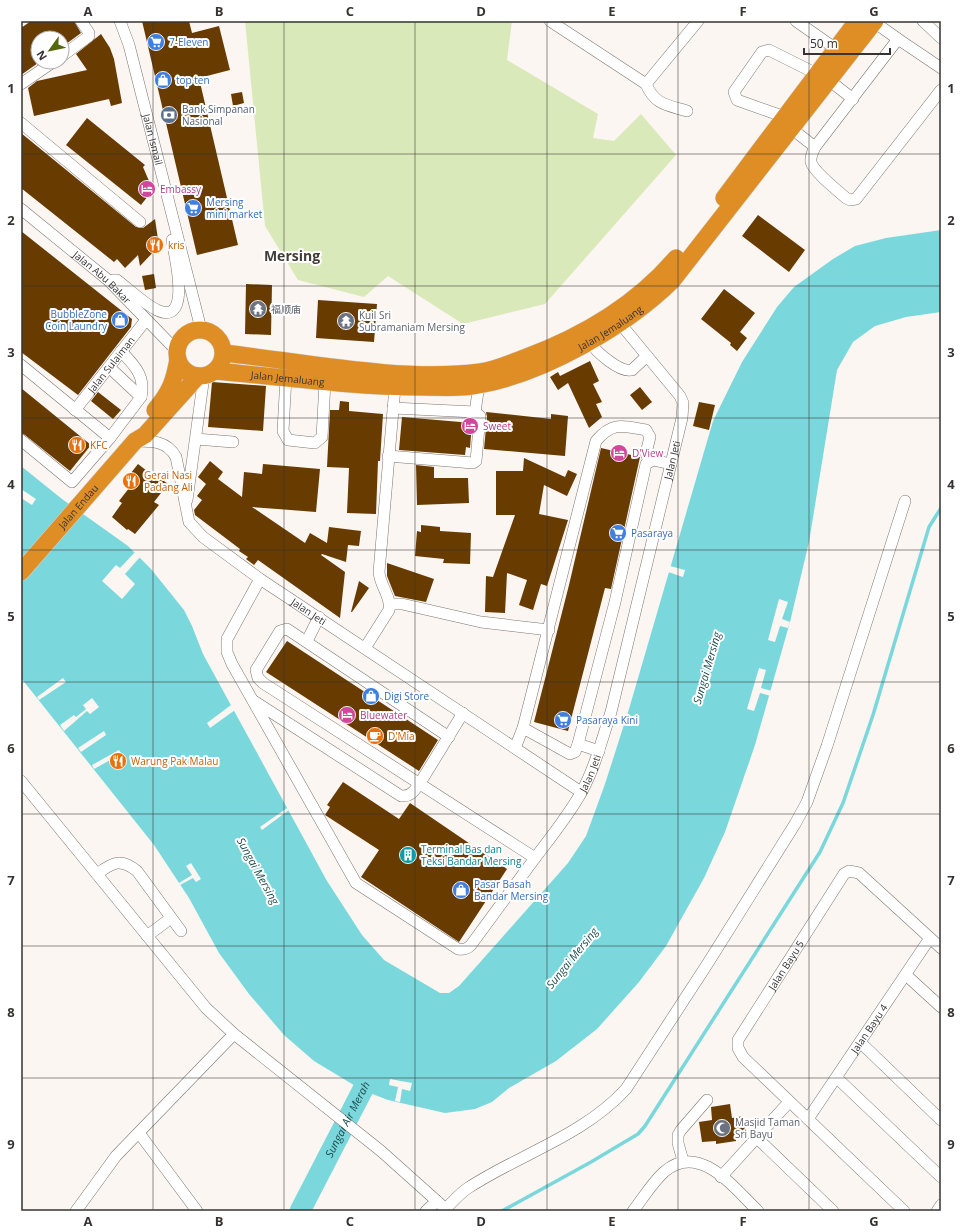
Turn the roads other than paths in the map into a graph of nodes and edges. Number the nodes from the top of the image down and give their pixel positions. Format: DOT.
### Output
graph roads {
  1 [pos="81,21"];
  2 [pos="120,21"];
  3 [pos="550,21"];
  4 [pos="698,21"];
  5 [pos="796,21"];
  6 [pos="857,21"];
  7 [pos="923,21"];
  8 [pos="875,22"];
  9 [pos="941,38"];
  10 [pos="898,39"];
  11 [pos="836,49"];
  12 [pos="70,50"];
  13 [pos="941,68"];
  14 [pos="41,70"];
  15 [pos="824,78"];
  16 [pos="21,84"];
  17 [pos="646,84"];
  18 [pos="941,90"];
  19 [pos="853,99"];
  20 [pos="687,111"];
  21 [pos="21,123"];
  22 [pos="788,123"];
  23 [pos="815,147"];
  24 [pos="169,202"];
  25 [pos="21,209"];
  26 [pos="140,222"];
  27 [pos="108,280"];
  28 [pos="146,320"];
  29 [pos="619,322"];
  30 [pos="201,329"];
  31 [pos="590,342"];
  32 [pos="121,351"];
  33 [pos="224,352"];
  34 [pos="177,355"];
  35 [pos="647,356"];
  36 [pos="21,365"];
  37 [pos="109,367"];
  38 [pos="206,374"];
  39 [pos="286,377"];
  40 [pos="325,382"];
  41 [pos="479,385"];
  42 [pos="395,387"];
  43 [pos="142,396"];
  44 [pos="393,408"];
  45 [pos="75,410"];
  46 [pos="476,412"];
  47 [pos="110,438"];
  48 [pos="196,439"];
  49 [pos="21,440"];
  50 [pos="135,441"];
  51 [pos="234,442"];
  52 [pos="388,456"];
  53 [pos="649,461"];
  54 [pos="671,464"];
  55 [pos="905,501"];
  56 [pos="186,512"];
  57 [pos="21,572"];
  58 [pos="260,578"];
  59 [pos="390,604"];
  60 [pos="319,618"];
  61 [pos="549,630"];
  62 [pos="307,641"];
  63 [pos="365,648"];
  64 [pos="252,699"];
  65 [pos="463,713"];
  66 [pos="523,728"];
  67 [pos="449,737"];
  68 [pos="578,744"];
  69 [pos="515,748"];
  70 [pos="599,751"];
  71 [pos="21,780"];
  72 [pos="420,783"];
  73 [pos="581,792"];
  74 [pos="535,858"];
  75 [pos="97,874"];
  76 [pos="171,918"];
  77 [pos="181,931"];
  78 [pos="147,936"];
  79 [pos="930,938"];
  80 [pos="941,948"];
  81 [pos="906,975"];
  82 [pos="941,1007"];
  83 [pos="234,1034"];
  84 [pos="860,1043"];
  85 [pos="837,1078"];
  86 [pos="707,1100"];
  87 [pos="789,1102"];
  88 [pos="808,1119"];
  89 [pos="941,1120"];
  90 [pos="139,1133"];
  91 [pos="757,1138"];
  92 [pos="684,1161"];
  93 [pos="721,1177"];
  94 [pos="941,1177"];
  95 [pos="437,1201"];
  96 [pos="941,1205"];
  97 [pos="447,1210"];
  98 [pos="76,1211"];
  99 [pos="196,1211"];
  100 [pos="426,1211"];
  101 [pos="633,1211"];
  102 [pos="758,1211"];
  103 [pos="833,1211"];
  104 [pos="904,1211"];
  105 [pos="937,1211"];
  1 -- 12 [label="street"];
  2 -- 24 [label="street, Jalan Ismail"];
  3 -- 17 [label="street"];
  4 -- 17 [label="street"];
  5 -- 11 [label="street"];
  6 -- 11 [label="highway, Jalan Jemaluang"];
  7 -- 9 [label="street"];
  8 -- 10 [label="street"];
  8 -- 15 [label="highway, Jalan Jemaluang"];
  10 -- 13 [label="street"];
  10 -- 19 [label="street"];
  11 -- 15 [label="highway, Jalan Jemaluang"];
  14 -- 16 [label="street"];
  15 -- 19 [label="street"];
  15 -- 22 [label="highway, Jalan Jemaluang"];
  15 -- 22 [label="street"];
  17 -- 20 [label="street"];
  18 -- 23 [label="street"];
  19 -- 23 [label="street"];
  21 -- 26 [label="street"];
  22 -- 23 [label="street"];
  22 -- 29 [label="highway, Jalan Jemaluang"];
  22 -- 33 [label="highway, Jalan Jemaluang"];
  24 -- 27 [label="street"];
  24 -- 30 [label="street, Jalan Ismail"];
  25 -- 27 [label="street, Jalan Abu Bakar"];
  27 -- 28 [label="street, Jalan Abu Bakar"];
  28 -- 32 [label="street, Jalan Sulaiman"];
  28 -- 34 [label="street, Jalan Abu Bakar"];
  29 -- 31 [label="highway, Jalan Jemaluang"];
  29 -- 35 [label="street, Jalan Jeti"];
  30 -- 33 [label="highway"];
  30 -- 34 [label="highway"];
  31 -- 35 [label="street"];
  31 -- 41 [label="highway, Jalan Jemaluang"];
  32 -- 37 [label="street, Jalan Sulaiman"];
  32 -- 43 [label="street"];
  33 -- 38 [label="highway"];
  34 -- 38 [label="highway"];
  34 -- 50 [label="highway, Jalan Endau"];
  35 -- 54 [label="street, Jalan Jeti"];
  36 -- 45 [label="street"];
  37 -- 43 [label="street"];
  37 -- 45 [label="street, Jalan Sulaiman"];
  38 -- 39 [label="highway, Jalan Jemaluang"];
  38 -- 48 [label="street"];
  38 -- 50 [label="highway, Jalan Endau"];
  39 -- 40 [label="highway, Jalan Jemaluang"];
  39 -- 40 [label="street"];
  40 -- 42 [label="highway, Jalan Jemaluang"];
  41 -- 42 [label="highway, Jalan Jemaluang"];
  41 -- 46 [label="street"];
  42 -- 44 [label="street"];
  43 -- 47 [label="street"];
  44 -- 46 [label="street"];
  44 -- 52 [label="street"];
  45 -- 47 [label="street"];
  46 -- 52 [label="street"];
  47 -- 49 [label="street"];
  48 -- 51 [label="street"];
  48 -- 56 [label="street"];
  50 -- 56 [label="street, Jalan Jeti"];
  50 -- 57 [label="highway, Jalan Endau"];
  52 -- 59 [label="street"];
  53 -- 54 [label="street"];
  53 -- 61 [label="street"];
  53 -- 68 [label="street"];
  54 -- 70 [label="street, Jalan Jeti"];
  55 -- 97 [label="street"];
  56 -- 58 [label="street, Jalan Jeti"];
  58 -- 60 [label="street, Jalan Jeti"];
  58 -- 64 [label="street"];
  59 -- 61 [label="street"];
  59 -- 63 [label="street"];
  60 -- 62 [label="street"];
  60 -- 63 [label="street, Jalan Jeti"];
  61 -- 66 [label="street"];
  62 -- 67 [label="street"];
  62 -- 72 [label="street"];
  63 -- 65 [label="street, Jalan Jeti"];
  64 -- 72 [label="street"];
  64 -- 74 [label="street"];
  65 -- 67 [label="street"];
  65 -- 69 [label="street, Jalan Jeti"];
  66 -- 68 [label="street"];
  66 -- 69 [label="street"];
  67 -- 72 [label="street"];
  68 -- 70 [label="street"];
  69 -- 73 [label="street, Jalan Jeti"];
  70 -- 73 [label="street, Jalan Jeti"];
  71 -- 75 [label="street"];
  72 -- 74 [label="street"];
  73 -- 74 [label="street"];
  75 -- 76 [label="street"];
  75 -- 78 [label="street"];
  76 -- 77 [label="street"];
  76 -- 78 [label="street"];
  78 -- 83 [label="street"];
  79 -- 80 [label="street"];
  79 -- 81 [label="street, Jalan Bayu 4"];
  79 -- 87 [label="street, Jalan Bayu 5"];
  81 -- 82 [label="street"];
  81 -- 84 [label="street, Jalan Bayu 4"];
  83 -- 90 [label="street"];
  83 -- 95 [label="street"];
  84 -- 85 [label="street, Jalan Bayu 4"];
  84 -- 89 [label="street"];
  85 -- 88 [label="street, Jalan Bayu 4"];
  85 -- 94 [label="street"];
  86 -- 92 [label="street"];
  87 -- 88 [label="street"];
  87 -- 91 [label="street"];
  88 -- 104 [label="street"];
  90 -- 98 [label="street"];
  90 -- 99 [label="street"];
  91 -- 93 [label="street"];
  91 -- 103 [label="street"];
  92 -- 93 [label="street"];
  92 -- 101 [label="street"];
  93 -- 102 [label="street"];
  95 -- 97 [label="street"];
  95 -- 100 [label="street"];
  96 -- 105 [label="street"];
}
